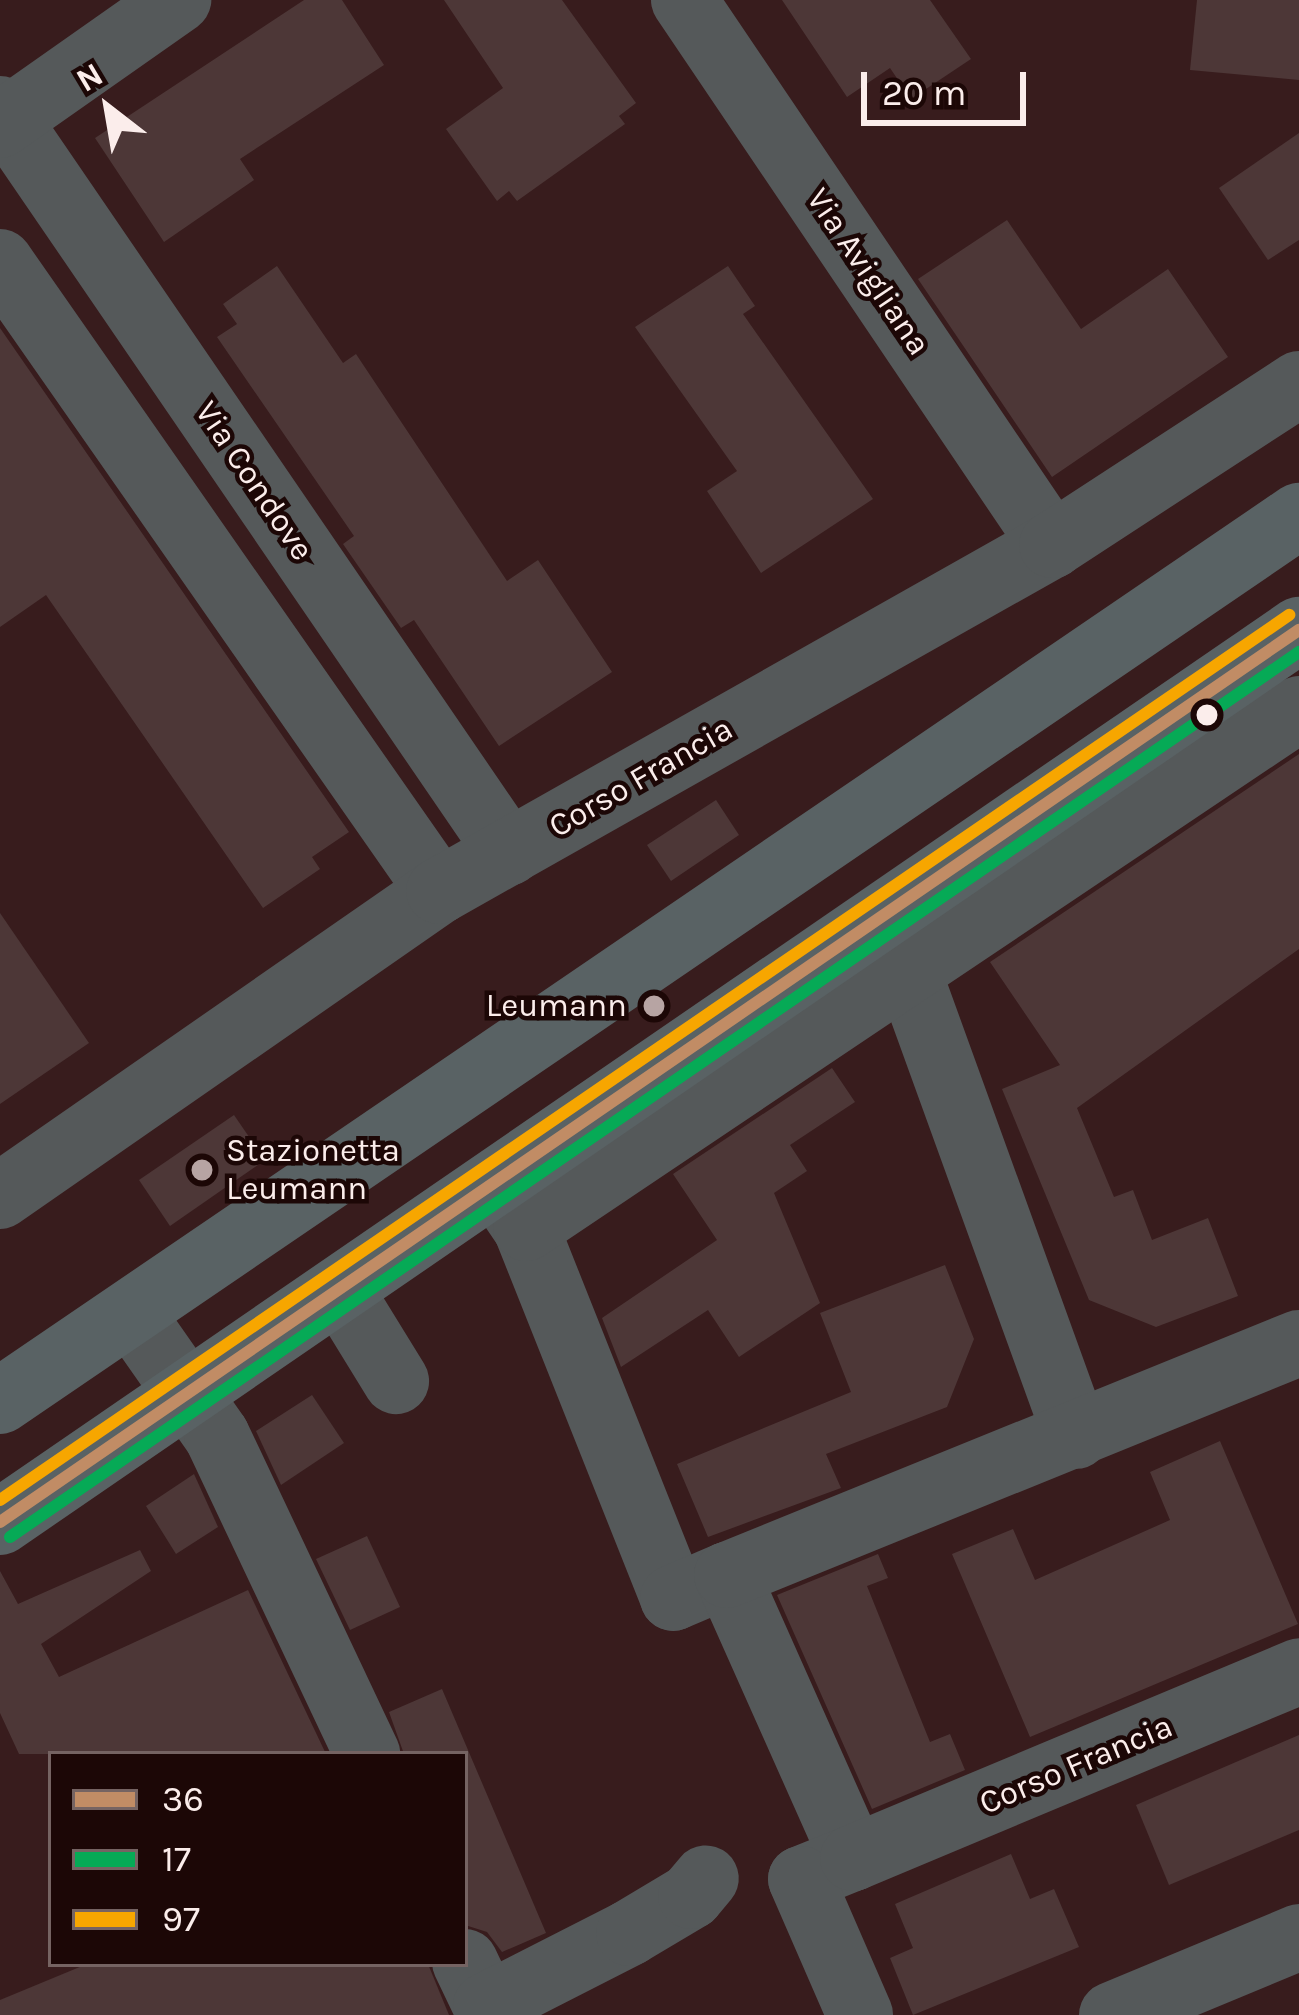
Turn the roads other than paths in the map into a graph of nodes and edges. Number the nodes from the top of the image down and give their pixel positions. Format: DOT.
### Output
graph roads {
  1 [pos="178,0"];
  2 [pos="684,0"];
  3 [pos="2,118"];
  4 [pos="0,262"];
  5 [pos="1299,384"];
  6 [pos="1299,516"];
  7 [pos="1052,545"];
  8 [pos="1299,630"];
  9 [pos="1299,709"];
  10 [pos="508,853"];
  11 [pos="440,890"];
  12 [pos="910,977"];
  13 [pos="2,1191"];
  14 [pos="511,1206"];
  15 [pos="340,1290"];
  16 [pos="133,1316"];
  17 [pos="1299,1343"];
  18 [pos="396,1381"];
  19 [pos="183,1396"];
  20 [pos="0,1401"];
  21 [pos="1076,1436"];
  22 [pos="0,1522"];
  23 [pos="727,1575"];
  24 [pos="1299,1671"];
  25 [pos="366,1751"];
  26 [pos="853,1858"];
  27 [pos="706,1878"];
  28 [pos="1299,1937"];
  29 [pos="467,1967"];
  30 [pos="860,2015"];
  31 [pos="1112,2015"];
  1 -- 3 [label="street"];
  2 -- 7 [label="street, Via Avigliana"];
  3 -- 10 [label="street, Via Condove"];
  4 -- 11 [label="street"];
  5 -- 7 [label="street, Corso Francia"];
  6 -- 16 [label="main road"];
  7 -- 10 [label="street, Corso Francia"];
  8 -- 14 [label="main road"];
  9 -- 12 [label="street"];
  10 -- 11 [label="street, Corso Francia"];
  11 -- 13 [label="street, Corso Francia"];
  12 -- 14 [label="street"];
  12 -- 21 [label="street"];
  14 -- 15 [label="main road"];
  14 -- 23 [label="street"];
  15 -- 18 [label="street"];
  15 -- 19 [label="main road"];
  16 -- 19 [label="street"];
  16 -- 20 [label="main road"];
  17 -- 21 [label="street"];
  19 -- 22 [label="main road"];
  19 -- 25 [label="street"];
  21 -- 23 [label="street"];
  23 -- 26 [label="street"];
  24 -- 26 [label="street, Corso Francia"];
  26 -- 30 [label="street, Corso Francia"];
  27 -- 29 [label="street"];
  28 -- 31 [label="street"];
}
